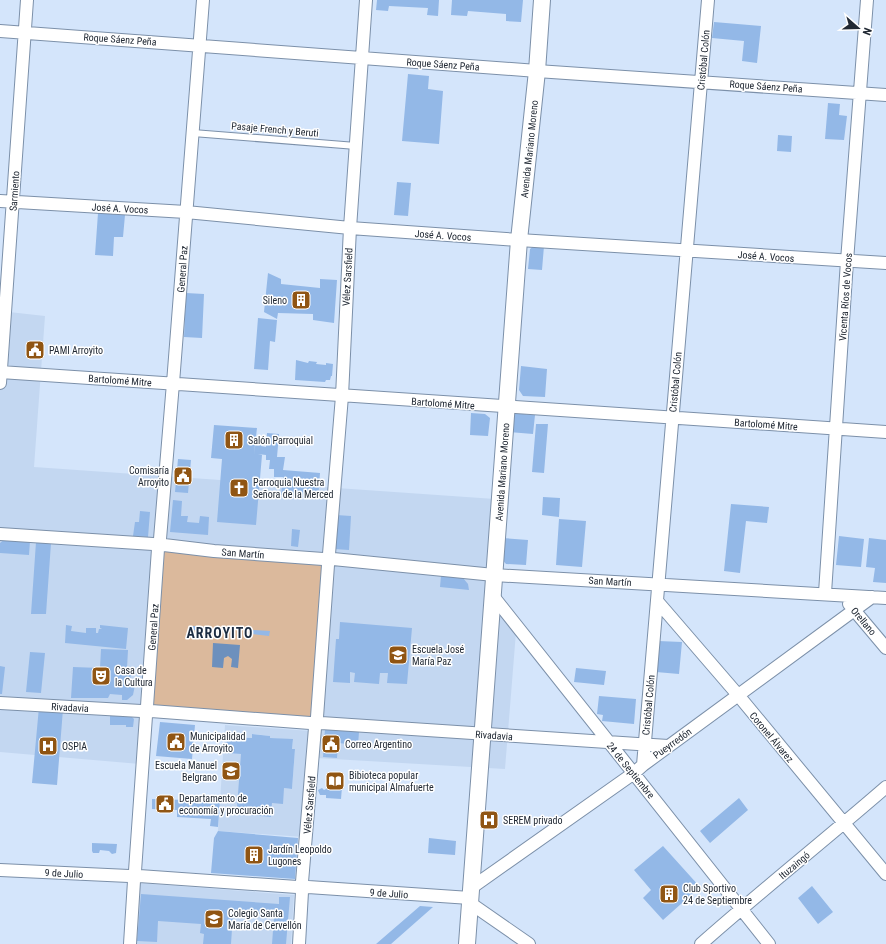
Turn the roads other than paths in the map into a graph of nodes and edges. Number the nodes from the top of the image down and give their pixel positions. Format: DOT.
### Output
graph roads {
  1 [pos="27,0"];
  2 [pos="203,0"];
  3 [pos="366,0"];
  4 [pos="542,0"];
  5 [pos="708,0"];
  6 [pos="867,0"];
  7 [pos="0,30"];
  8 [pos="25,32"];
  9 [pos="200,45"];
  10 [pos="362,58"];
  11 [pos="537,71"];
  12 [pos="701,82"];
  13 [pos="860,93"];
  14 [pos="886,95"];
  15 [pos="192,133"];
  16 [pos="356,146"];
  17 [pos="0,201"];
  18 [pos="13,202"];
  19 [pos="186,212"];
  20 [pos="350,228"];
  21 [pos="519,240"];
  22 [pos="686,250"];
  23 [pos="847,261"];
  24 [pos="886,263"];
  25 [pos="0,376"];
  26 [pos="173,383"];
  27 [pos="342,396"];
  28 [pos="506,407"];
  29 [pos="672,418"];
  30 [pos="837,429"];
  31 [pos="886,432"];
  32 [pos="0,534"];
  33 [pos="159,544"];
  34 [pos="328,559"];
  35 [pos="494,575"];
  36 [pos="658,584"];
  37 [pos="825,593"];
  38 [pos="841,594"];
  39 [pos="493,596"];
  40 [pos="872,597"];
  41 [pos="886,598"];
  42 [pos="657,601"];
  43 [pos="854,610"];
  44 [pos="886,648"];
  45 [pos="738,695"];
  46 [pos="0,703"];
  47 [pos="146,711"];
  48 [pos="316,723"];
  49 [pos="483,734"];
  50 [pos="610,742"];
  51 [pos="645,745"];
  52 [pos="668,746"];
  53 [pos="638,769"];
  54 [pos="886,786"];
  55 [pos="844,823"];
  56 [pos="0,870"];
  57 [pos="886,874"];
  58 [pos="134,876"];
  59 [pos="302,887"];
  60 [pos="471,896"];
  61 [pos="742,908"];
  62 [pos="130,944"];
  63 [pos="299,944"];
  64 [pos="467,944"];
  65 [pos="529,944"];
  66 [pos="701,944"];
  67 [pos="769,944"];
  1 -- 8 [label="street, Sarmiento"];
  2 -- 9 [label="street, General Paz"];
  3 -- 10 [label="street, Vélez Sarsfield"];
  4 -- 11 [label="main road, Avenida Mariano Moreno"];
  5 -- 12 [label="street, Cristóbal Colón"];
  6 -- 13 [label="street, Vicenta Ríos de Vocos"];
  7 -- 8 [label="street, Roque Sáenz Peña"];
  8 -- 9 [label="street, Roque Sáenz Peña"];
  8 -- 18 [label="street, Sarmiento"];
  9 -- 10 [label="street, Roque Sáenz Peña"];
  9 -- 15 [label="street, General Paz"];
  10 -- 11 [label="street, Roque Sáenz Peña"];
  10 -- 16 [label="street, Vélez Sarsfield"];
  11 -- 12 [label="street, Roque Sáenz Peña"];
  11 -- 21 [label="main road, Avenida Mariano Moreno"];
  12 -- 13 [label="street, Roque Sáenz Peña"];
  12 -- 22 [label="street, Cristóbal Colón"];
  13 -- 14 [label="street, Roque Sáenz Peña"];
  13 -- 23 [label="street, Vicenta Ríos de Vocos"];
  15 -- 16 [label="lane, Pasaje French y Beruti"];
  15 -- 19 [label="street, General Paz"];
  16 -- 20 [label="street, Vélez Sarsfield"];
  17 -- 18 [label="street, José A. Vocos"];
  18 -- 19 [label="street, José A. Vocos"];
  18 -- 25 [label="street, Sarmiento"];
  19 -- 20 [label="street, José A. Vocos"];
  19 -- 26 [label="street, General Paz"];
  20 -- 21 [label="street, José A. Vocos"];
  20 -- 27 [label="street, Vélez Sarsfield"];
  21 -- 22 [label="street, José A. Vocos"];
  21 -- 28 [label="main road, Avenida Mariano Moreno"];
  22 -- 23 [label="street, José A. Vocos"];
  22 -- 29 [label="street, Cristóbal Colón"];
  23 -- 24 [label="street, José A. Vocos"];
  23 -- 30 [label="street, Vicenta Ríos de Vocos"];
  25 -- 26 [label="street, Bartolomé Mitre"];
  26 -- 27 [label="street, Bartolomé Mitre"];
  26 -- 33 [label="street, General Paz"];
  27 -- 28 [label="street, Bartolomé Mitre"];
  27 -- 34 [label="street, Vélez Sarsfield"];
  28 -- 29 [label="street, Bartolomé Mitre"];
  28 -- 35 [label="main road, Avenida Mariano Moreno"];
  29 -- 30 [label="street, Bartolomé Mitre"];
  29 -- 36 [label="street, Cristóbal Colón"];
  30 -- 31 [label="street, Bartolomé Mitre"];
  30 -- 37 [label="street, Vicenta Ríos de Vocos"];
  32 -- 33 [label="street, San Martín"];
  33 -- 34 [label="street, San Martín"];
  33 -- 47 [label="street, General Paz"];
  34 -- 35 [label="street, San Martín"];
  34 -- 48 [label="street, Vélez Sarsfield"];
  35 -- 36 [label="street, San Martín"];
  35 -- 39 [label="main road, Avenida Mariano Moreno"];
  36 -- 37 [label="street, San Martín"];
  36 -- 42 [label="street, Cristóbal Colón"];
  37 -- 38 [label="street, San Martín"];
  38 -- 40 [label="street, San Martín"];
  38 -- 43 [label="street, Orellano"];
  39 -- 49 [label="main road, Avenida Mariano Moreno"];
  39 -- 50 [label="street, 24 de Septiembre"];
  40 -- 41 [label="street, San Martín"];
  40 -- 43 [label="street, Pueyrredón"];
  42 -- 45 [label="street, Coronel Álvarez"];
  42 -- 51 [label="street, Cristóbal Colón"];
  43 -- 44 [label="street, Orellano"];
  43 -- 45 [label="street, Pueyrredón"];
  45 -- 52 [label="street, Pueyrredón"];
  45 -- 55 [label="street, Coronel Álvarez"];
  46 -- 47 [label="street, Rivadavia"];
  47 -- 48 [label="street, Rivadavia"];
  47 -- 58 [label="street, General Paz"];
  48 -- 49 [label="street, Rivadavia"];
  48 -- 59 [label="street, Vélez Sarsfield"];
  49 -- 50 [label="street, Rivadavia"];
  49 -- 60 [label="main road, Avenida Mariano Moreno"];
  50 -- 51 [label="street, Rivadavia"];
  50 -- 53 [label="street, 24 de Septiembre"];
  51 -- 52 [label="street, Rivadavia"];
  51 -- 53 [label="street, Cristóbal Colón"];
  52 -- 53 [label="street, Pueyrredón"];
  53 -- 60 [label="street, Pueyrredón"];
  53 -- 61 [label="street, 24 de Septiembre"];
  54 -- 55 [label="street, Ituzaingó"];
  55 -- 57 [label="street, Coronel Álvarez"];
  55 -- 61 [label="street, Ituzaingó"];
  56 -- 58 [label="street, 9 de Julio"];
  58 -- 59 [label="street, 9 de Julio"];
  58 -- 62 [label="street, General Paz"];
  59 -- 60 [label="street, 9 de Julio"];
  59 -- 63 [label="street, Vélez Sarsfield"];
  60 -- 64 [label="main road, Avenida Mariano Moreno"];
  60 -- 65 [label="street"];
  61 -- 66 [label="street, Ituzaingó"];
  61 -- 67 [label="street, 24 de Septiembre"];
}
